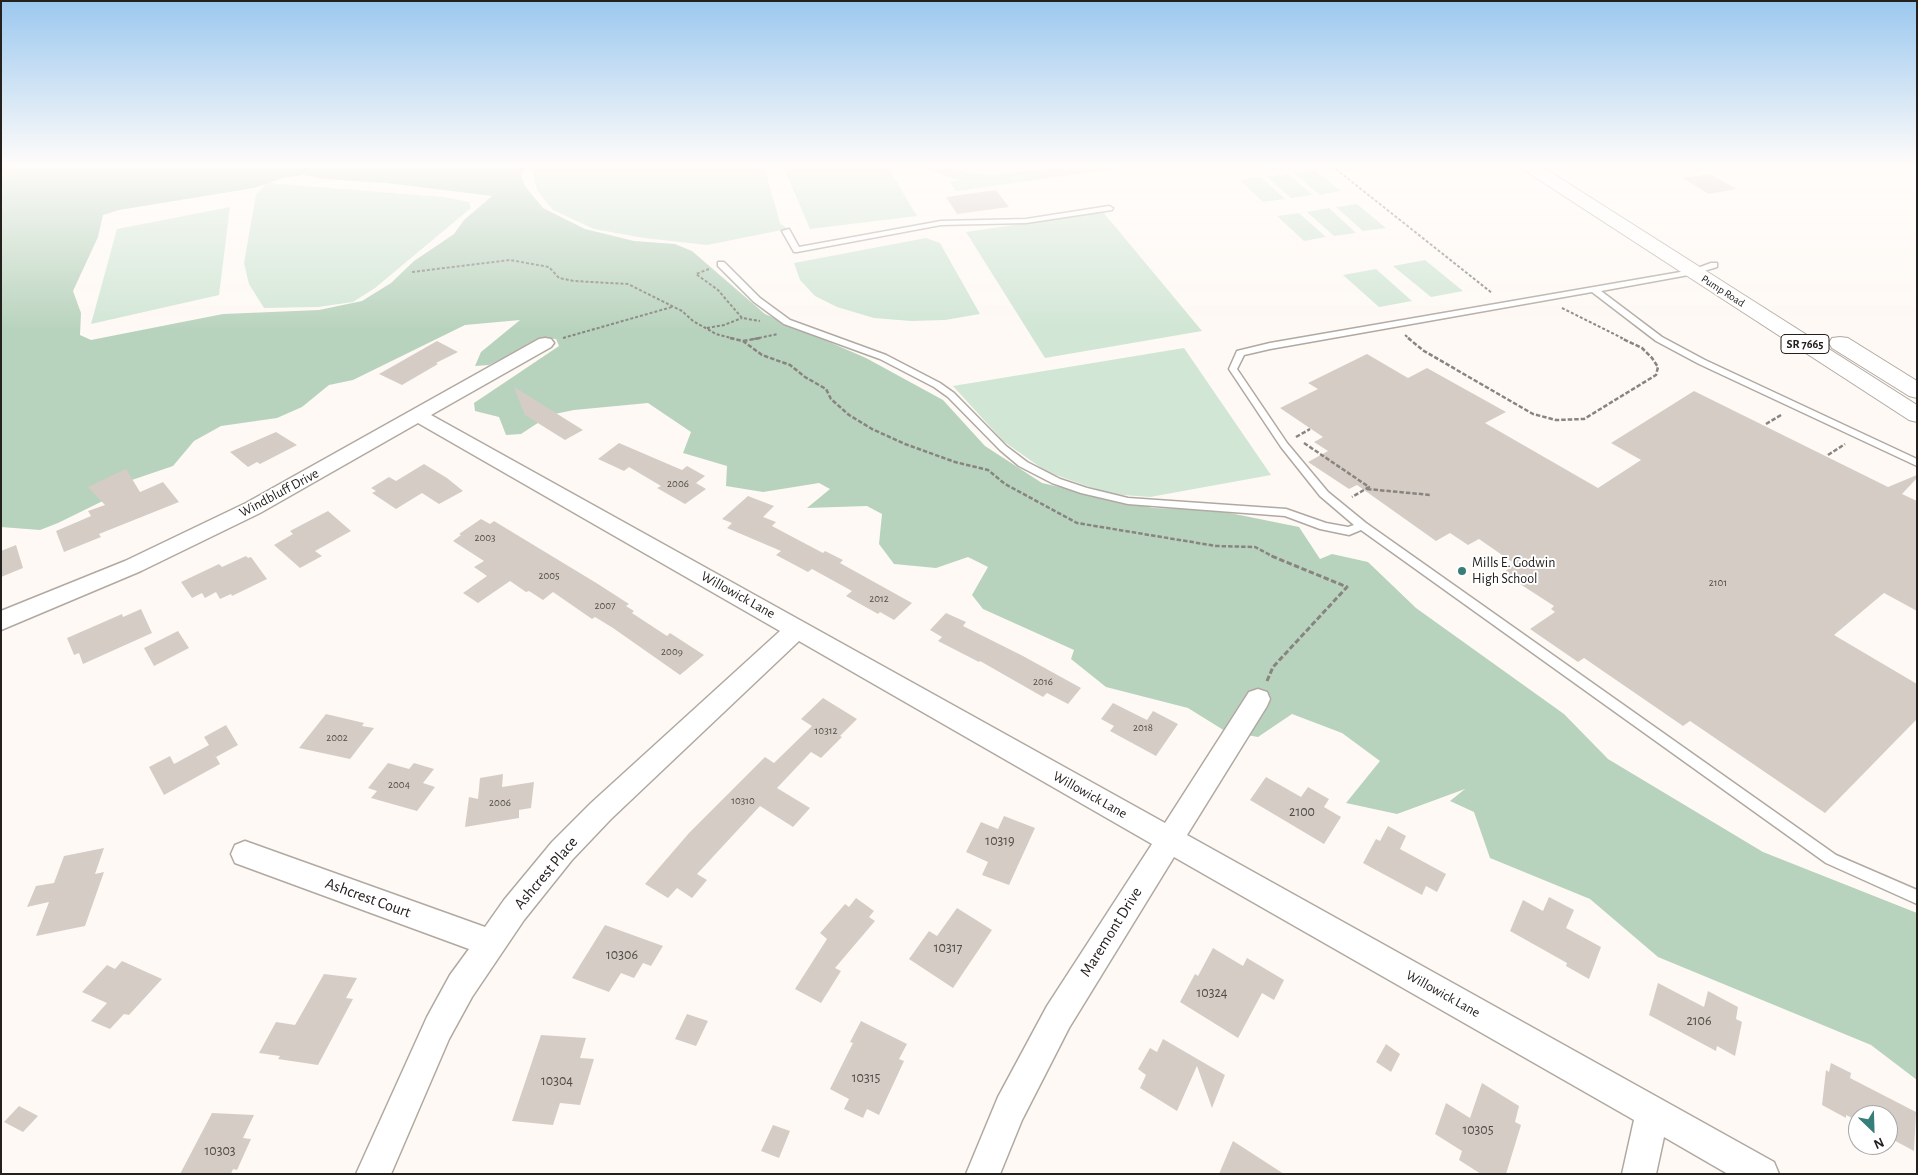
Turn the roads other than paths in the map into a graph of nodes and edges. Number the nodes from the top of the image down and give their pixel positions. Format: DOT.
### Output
graph roads {
  1 [pos="1027,221"];
  2 [pos="1615,221"];
  3 [pos="1644,221"];
  4 [pos="786,231"];
  5 [pos="721,264"];
  6 [pos="1714,265"];
  7 [pos="1694,272"];
  8 [pos="1593,290"];
  9 [pos="545,343"];
  10 [pos="1916,391"];
  11 [pos="1917,415"];
  12 [pos="419,416"];
  13 [pos="1917,463"];
  14 [pos="1362,526"];
  15 [pos="1,621"];
  16 [pos="797,629"];
  17 [pos="1258,699"];
  18 [pos="1169,839"];
  19 [pos="245,854"];
  20 [pos="1917,897"];
  21 [pos="491,943"];
  22 [pos="1652,1112"];
  23 [pos="373,1174"];
  24 [pos="983,1174"];
  25 [pos="1639,1174"];
  26 [pos="1762,1174"];
  1 -- 4 [label="lane"];
  2 -- 7 [label="main road, Pump Road / SR 7665"];
  3 -- 6 [label="main road, Pump Road / SR 7665"];
  5 -- 14 [label="lane"];
  6 -- 7 [label="lane"];
  6 -- 10 [label="main road, Pump Road / SR 7665"];
  7 -- 8 [label="lane"];
  7 -- 11 [label="main road, Pump Road / SR 7665"];
  8 -- 13 [label="lane"];
  8 -- 14 [label="lane"];
  9 -- 12 [label="street, Windbluff Drive"];
  12 -- 15 [label="street, Windbluff Drive"];
  12 -- 16 [label="street, Willowick Lane"];
  14 -- 20 [label="lane"];
  16 -- 18 [label="street, Willowick Lane"];
  16 -- 21 [label="street, Ashcrest Place"];
  17 -- 18 [label="street, Maremont Drive"];
  18 -- 22 [label="street, Willowick Lane"];
  18 -- 24 [label="street, Maremont Drive"];
  19 -- 21 [label="street, Ashcrest Court"];
  21 -- 23 [label="street, Ashcrest Place"];
  22 -- 25 [label="street"];
  22 -- 26 [label="street, Willowick Lane"];
}
